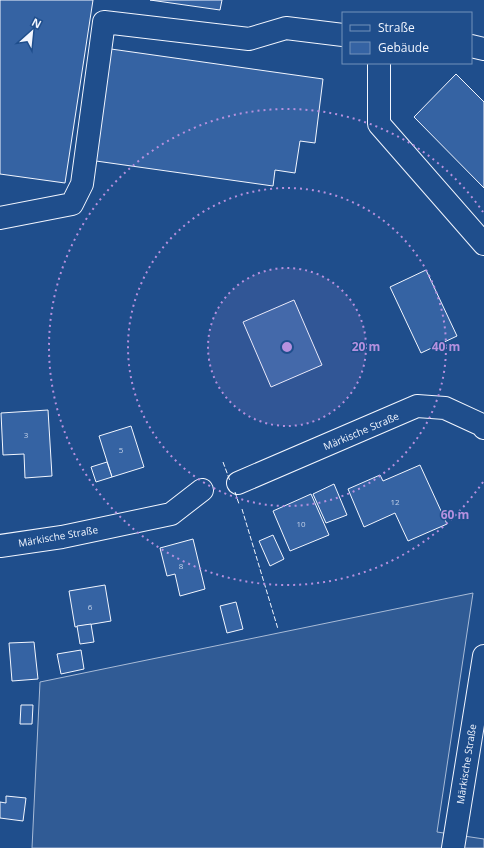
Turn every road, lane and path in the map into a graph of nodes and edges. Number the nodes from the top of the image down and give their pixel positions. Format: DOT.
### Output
graph roads {
  1 [pos="342,35"];
  2 [pos="472,46"];
  3 [pos="484,49"];
  4 [pos="379,64"];
  5 [pos="0,218"];
  6 [pos="484,244"];
  7 [pos="484,428"];
  8 [pos="238,484"];
  9 [pos="202,490"];
  10 [pos="0,546"];
  11 [pos="484,656"];
  12 [pos="453,848"];
  1 -- 5 [label="street"];
  2 -- 3 [label="street"];
  4 -- 6 [label="street"];
  7 -- 8 [label="street, Märkische Straße"];
  9 -- 10 [label="street, Märkische Straße"];
  11 -- 12 [label="street, Märkische Straße"];
}
